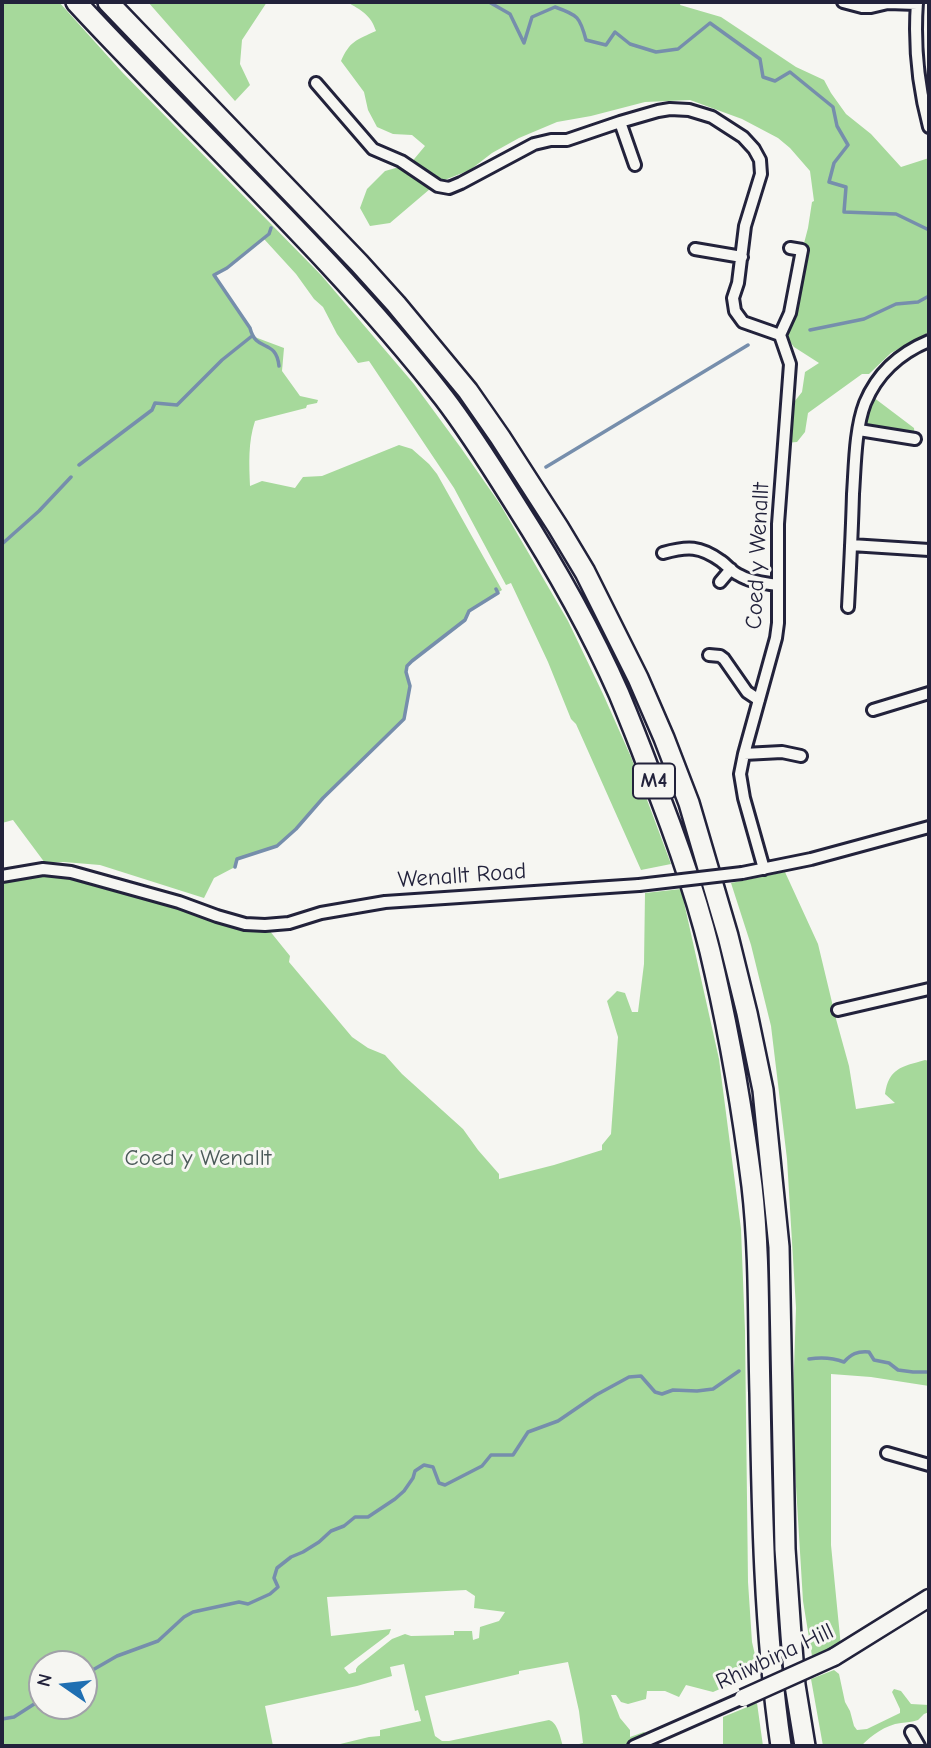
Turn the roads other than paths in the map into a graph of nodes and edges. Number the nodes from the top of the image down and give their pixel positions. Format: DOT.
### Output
graph roads {
  1 [pos="76,2"];
  2 [pos="108,2"];
  3 [pos="843,2"];
  4 [pos="917,3"];
  5 [pos="316,83"];
  6 [pos="620,122"];
  7 [pos="929,127"];
  8 [pos="635,165"];
  9 [pos="790,248"];
  10 [pos="695,249"];
  11 [pos="742,257"];
  12 [pos="780,335"];
  13 [pos="929,341"];
  14 [pos="859,430"];
  15 [pos="915,439"];
  16 [pos="851,545"];
  17 [pos="929,550"];
  18 [pos="663,553"];
  19 [pos="731,569"];
  20 [pos="720,582"];
  21 [pos="777,585"];
  22 [pos="848,607"];
  23 [pos="709,655"];
  24 [pos="929,693"];
  25 [pos="759,700"];
  26 [pos="873,710"];
  27 [pos="744,754"];
  28 [pos="800,756"];
  29 [pos="929,827"];
  30 [pos="764,869"];
  31 [pos="2,876"];
  32 [pos="929,989"];
  33 [pos="838,1010"];
  34 [pos="887,1453"];
  35 [pos="929,1465"];
  36 [pos="929,1598"];
  37 [pos="743,1698"];
  38 [pos="911,1732"];
  39 [pos="634,1746"];
  40 [pos="781,1746"];
  41 [pos="805,1746"];
  42 [pos="919,1746"];
  1 -- 40 [label="highway, M4"];
  2 -- 41 [label="highway, M4"];
  3 -- 4 [label="street"];
  4 -- 7 [label="street"];
  5 -- 6 [label="street"];
  6 -- 8 [label="street"];
  6 -- 11 [label="street"];
  9 -- 12 [label="street"];
  10 -- 11 [label="street"];
  11 -- 12 [label="street"];
  12 -- 21 [label="street, Coed y Wenallt"];
  13 -- 14 [label="street"];
  14 -- 15 [label="street"];
  14 -- 16 [label="street"];
  16 -- 17 [label="street"];
  16 -- 22 [label="street"];
  18 -- 19 [label="street"];
  19 -- 20 [label="street"];
  19 -- 21 [label="street"];
  21 -- 25 [label="street, Coed y Wenallt"];
  23 -- 25 [label="street"];
  24 -- 26 [label="street"];
  25 -- 27 [label="street, Coed y Wenallt"];
  27 -- 28 [label="street"];
  27 -- 30 [label="street, Coed y Wenallt"];
  29 -- 30 [label="street, Wenallt Road"];
  30 -- 31 [label="street, Wenallt Road, bridge"];
  32 -- 33 [label="street"];
  34 -- 35 [label="street"];
  36 -- 37 [label="street, Rhiwbina Hill, bridge"];
  37 -- 39 [label="street, Rhiwbina Hill"];
  38 -- 42 [label="street"];
}
